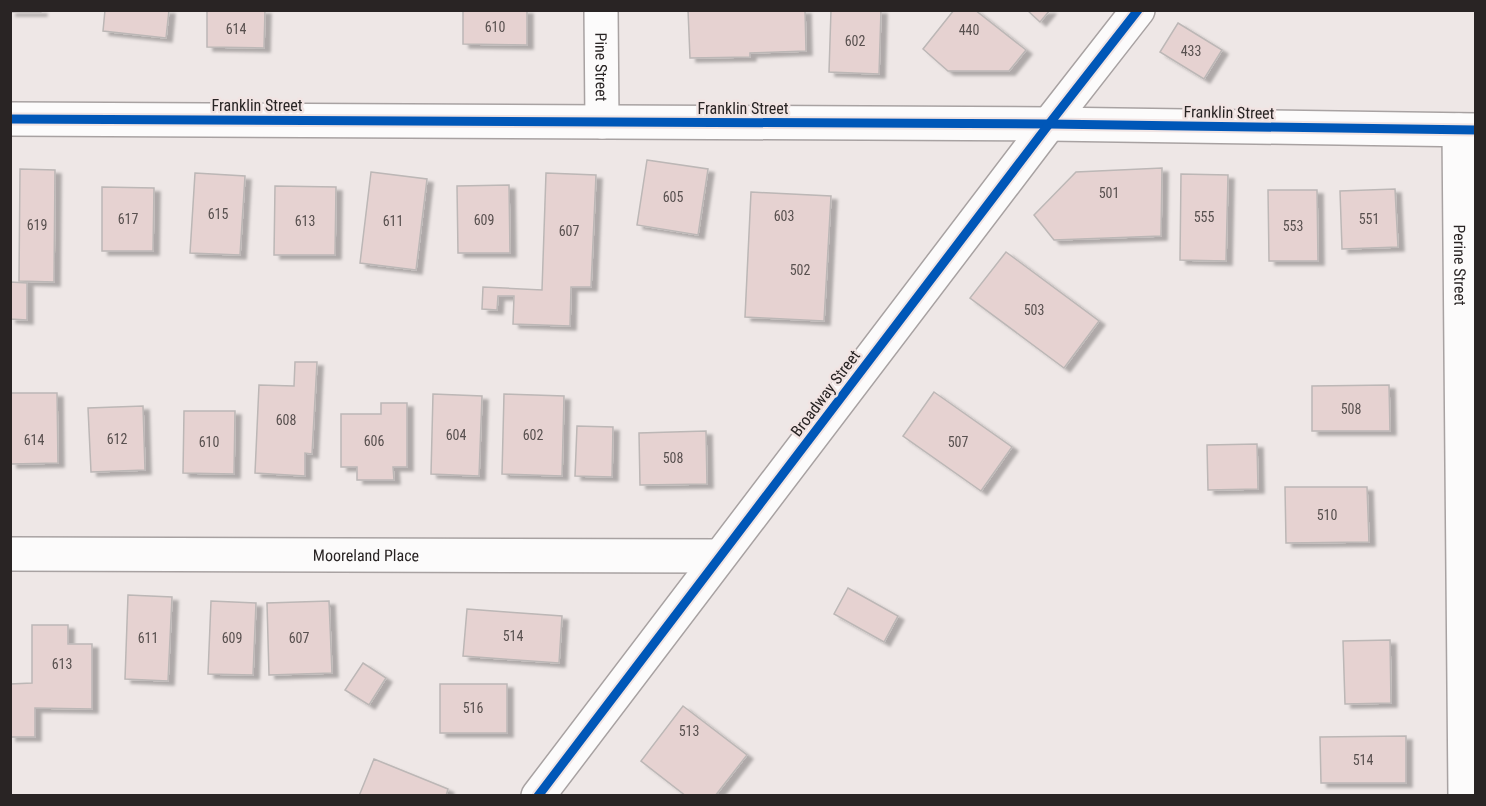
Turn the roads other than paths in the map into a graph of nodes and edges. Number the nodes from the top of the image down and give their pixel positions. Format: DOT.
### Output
graph roads {
  1 [pos="601,10"];
  2 [pos="1138,10"];
  3 [pos="10,119"];
  4 [pos="602,122"];
  5 [pos="1049,124"];
  6 [pos="1467,130"];
  7 [pos="10,554"];
  8 [pos="719,556"];
  9 [pos="538,795"];
  10 [pos="1466,795"];
  1 -- 4 [label="street, Pine Street"];
  2 -- 5 [label="street, Broadway Street"];
  3 -- 4 [label="street, Franklin Street"];
  4 -- 5 [label="street, Franklin Street"];
  5 -- 6 [label="street, Franklin Street"];
  5 -- 8 [label="street, Broadway Street"];
  6 -- 10 [label="street, Perine Street"];
  7 -- 8 [label="street, Mooreland Place"];
  8 -- 9 [label="street, Broadway Street"];
}
